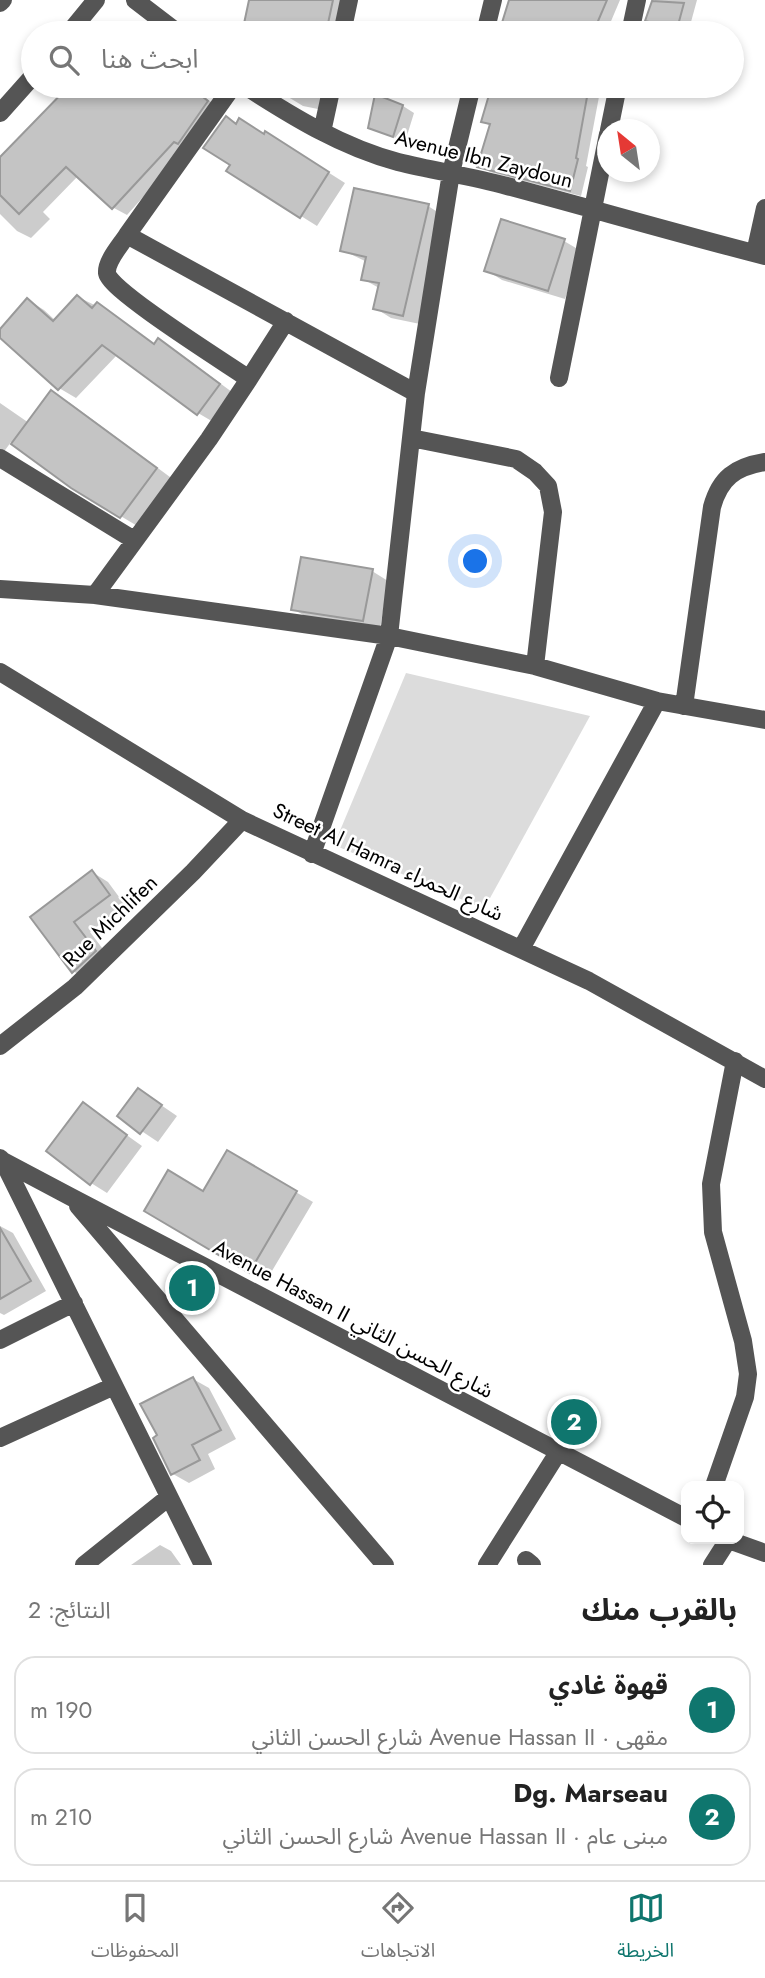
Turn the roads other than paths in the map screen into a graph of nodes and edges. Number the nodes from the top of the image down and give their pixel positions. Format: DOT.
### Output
graph roads {
  1 [pos="96,0"];
  2 [pos="135,0"];
  3 [pos="349,0"];
  4 [pos="493,0"];
  5 [pos="637,0"];
  6 [pos="79,21"];
  7 [pos="162,21"];
  8 [pos="345,21"];
  9 [pos="488,21"];
  10 [pos="633,21"];
  11 [pos="21,89"];
  12 [pos="224,98"];
  13 [pos="264,98"];
  14 [pos="329,98"];
  15 [pos="469,98"];
  16 [pos="615,98"];
  17 [pos="0,113"];
  18 [pos="611,119"];
  19 [pos="322,132"];
  20 [pos="450,173"];
  21 [pos="597,182"];
  22 [pos="765,208"];
  23 [pos="591,210"];
  24 [pos="127,235"];
  25 [pos="760,254"];
  26 [pos="286,321"];
  27 [pos="559,378"];
  28 [pos="249,379"];
  29 [pos="416,393"];
  30 [pos="411,438"];
  31 [pos="0,458"];
  32 [pos="765,462"];
  33 [pos="134,540"];
  34 [pos="0,589"];
  35 [pos="95,595"];
  36 [pos="389,636"];
  37 [pos="536,666"];
  38 [pos="0,672"];
  39 [pos="657,701"];
  40 [pos="684,706"];
  41 [pos="765,720"];
  42 [pos="242,820"];
  43 [pos="312,854"];
  44 [pos="521,949"];
  45 [pos="0,1046"];
  46 [pos="735,1061"];
  47 [pos="765,1079"];
  48 [pos="2,1160"];
  49 [pos="71,1197"];
  50 [pos="74,1304"];
  51 [pos="0,1340"];
  52 [pos="114,1386"];
  53 [pos="0,1438"];
  54 [pos="559,1451"];
  55 [pos="717,1481"];
  56 [pos="169,1497"];
  57 [pos="681,1515"];
  58 [pos="724,1544"];
  59 [pos="741,1544"];
  60 [pos="765,1553"];
  61 [pos="84,1565"];
  62 [pos="203,1565"];
  63 [pos="385,1565"];
  64 [pos="487,1565"];
  65 [pos="712,1565"];
  1 -- 6 [label="street"];
  2 -- 7 [label="street"];
  3 -- 8 [label="street"];
  4 -- 9 [label="street"];
  5 -- 10 [label="street"];
  11 -- 17 [label="street"];
  12 -- 24 [label="street"];
  13 -- 19 [label="street, Avenue Ibn Zaydoun"];
  14 -- 19 [label="street"];
  15 -- 20 [label="street"];
  16 -- 18 [label="street"];
  19 -- 20 [label="street, Avenue Ibn Zaydoun"];
  20 -- 23 [label="street, Avenue Ibn Zaydoun"];
  20 -- 29 [label="street"];
  21 -- 23 [label="street"];
  22 -- 25 [label="street"];
  23 -- 25 [label="street, Avenue Ibn Zaydoun"];
  23 -- 27 [label="street"];
  24 -- 26 [label="street"];
  24 -- 28 [label="street"];
  26 -- 28 [label="street"];
  26 -- 29 [label="street"];
  28 -- 33 [label="street"];
  29 -- 30 [label="street"];
  30 -- 36 [label="street"];
  30 -- 37 [label="street"];
  31 -- 33 [label="street"];
  32 -- 40 [label="street"];
  33 -- 35 [label="street"];
  34 -- 35 [label="street"];
  35 -- 36 [label="street"];
  36 -- 37 [label="street"];
  36 -- 43 [label="street"];
  37 -- 39 [label="street"];
  38 -- 42 [label="street, Street Al Hamra شارع الحمراء"];
  39 -- 40 [label="street"];
  39 -- 44 [label="street"];
  40 -- 41 [label="street"];
  42 -- 43 [label="street, Street Al Hamra شارع الحمراء"];
  42 -- 45 [label="street, Rue Michlifen"];
  43 -- 44 [label="street, Street Al Hamra شارع الحمراء"];
  44 -- 46 [label="street, Street Al Hamra شارع الحمراء"];
  46 -- 47 [label="street, Street Al Hamra شارع الحمراء"];
  46 -- 55 [label="street"];
  48 -- 49 [label="street, Avenue Hassan II شارع الحسن الثاني"];
  48 -- 50 [label="street"];
  49 -- 54 [label="street, Avenue Hassan II شارع الحسن الثاني"];
  49 -- 63 [label="street"];
  50 -- 51 [label="street"];
  50 -- 52 [label="street"];
  52 -- 53 [label="street"];
  52 -- 56 [label="street"];
  54 -- 57 [label="street, Avenue Hassan II شارع الحسن الثاني"];
  54 -- 64 [label="street"];
  56 -- 61 [label="street"];
  56 -- 62 [label="street"];
  58 -- 65 [label="street"];
  59 -- 60 [label="street"];
}
